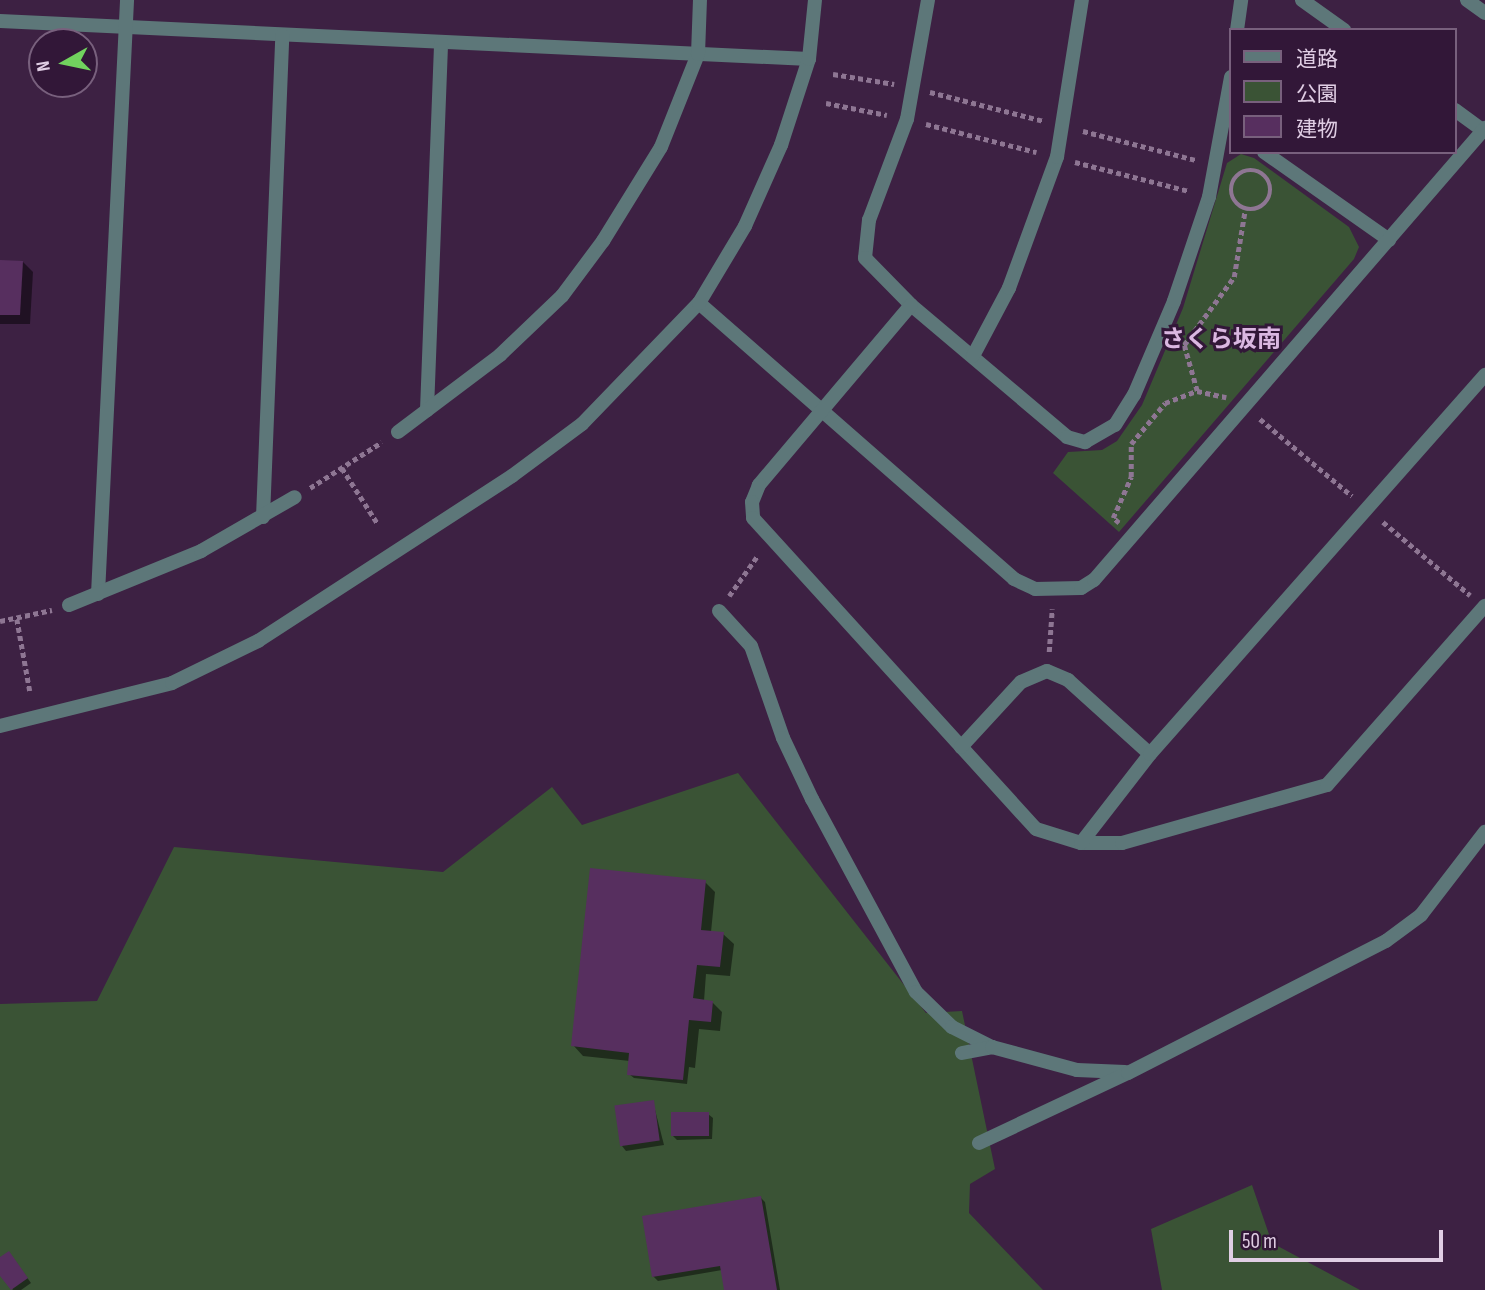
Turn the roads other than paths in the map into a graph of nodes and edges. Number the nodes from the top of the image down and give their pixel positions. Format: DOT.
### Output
graph roads {
  1 [pos="127,0"];
  2 [pos="700,0"];
  3 [pos="815,0"];
  4 [pos="928,0"];
  5 [pos="1082,0"];
  6 [pos="1241,0"];
  7 [pos="1302,0"];
  8 [pos="1467,0"];
  9 [pos="1485,13"];
  10 [pos="0,21"];
  11 [pos="125,28"];
  12 [pos="1237,28"];
  13 [pos="1340,28"];
  14 [pos="282,35"];
  15 [pos="441,42"];
  16 [pos="698,54"];
  17 [pos="809,59"];
  18 [pos="1230,94"];
  19 [pos="1457,111"];
  20 [pos="1228,127"];
  21 [pos="1485,130"];
  22 [pos="1267,154"];
  23 [pos="1389,240"];
  24 [pos="699,303"];
  25 [pos="911,305"];
  26 [pos="973,356"];
  27 [pos="1485,375"];
  28 [pos="427,410"];
  29 [pos="822,411"];
  30 [pos="398,432"];
  31 [pos="295,497"];
  32 [pos="262,517"];
  33 [pos="98,594"];
  34 [pos="69,605"];
  35 [pos="1485,607"];
  36 [pos="719,611"];
  37 [pos="0,726"];
  38 [pos="961,747"];
  39 [pos="1150,754"];
  40 [pos="1485,832"];
  41 [pos="1081,843"];
  42 [pos="992,1047"];
  43 [pos="962,1053"];
  44 [pos="1128,1073"];
  45 [pos="979,1143"];
  1 -- 11 [label="street"];
  2 -- 16 [label="street"];
  3 -- 17 [label="street"];
  4 -- 25 [label="street"];
  5 -- 26 [label="street"];
  6 -- 12 [label="street"];
  7 -- 13 [label="street"];
  8 -- 9 [label="street"];
  10 -- 11 [label="street"];
  11 -- 14 [label="street"];
  11 -- 33 [label="street"];
  14 -- 15 [label="street"];
  14 -- 32 [label="street"];
  15 -- 16 [label="street"];
  15 -- 28 [label="street"];
  16 -- 17 [label="street"];
  16 -- 28 [label="street"];
  17 -- 24 [label="street"];
  18 -- 20 [label="street"];
  19 -- 21 [label="street"];
  20 -- 26 [label="street"];
  21 -- 23 [label="street"];
  22 -- 23 [label="street"];
  23 -- 29 [label="street"];
  24 -- 29 [label="street"];
  24 -- 37 [label="street"];
  25 -- 26 [label="street"];
  25 -- 29 [label="street"];
  27 -- 39 [label="street"];
  28 -- 30 [label="street"];
  29 -- 38 [label="street"];
  31 -- 32 [label="street"];
  32 -- 33 [label="street"];
  33 -- 34 [label="street"];
  35 -- 41 [label="street"];
  36 -- 42 [label="street"];
  38 -- 39 [label="street"];
  38 -- 41 [label="street"];
  39 -- 41 [label="street"];
  40 -- 44 [label="street"];
  42 -- 43 [label="street"];
  42 -- 44 [label="street"];
  44 -- 45 [label="street"];
}
